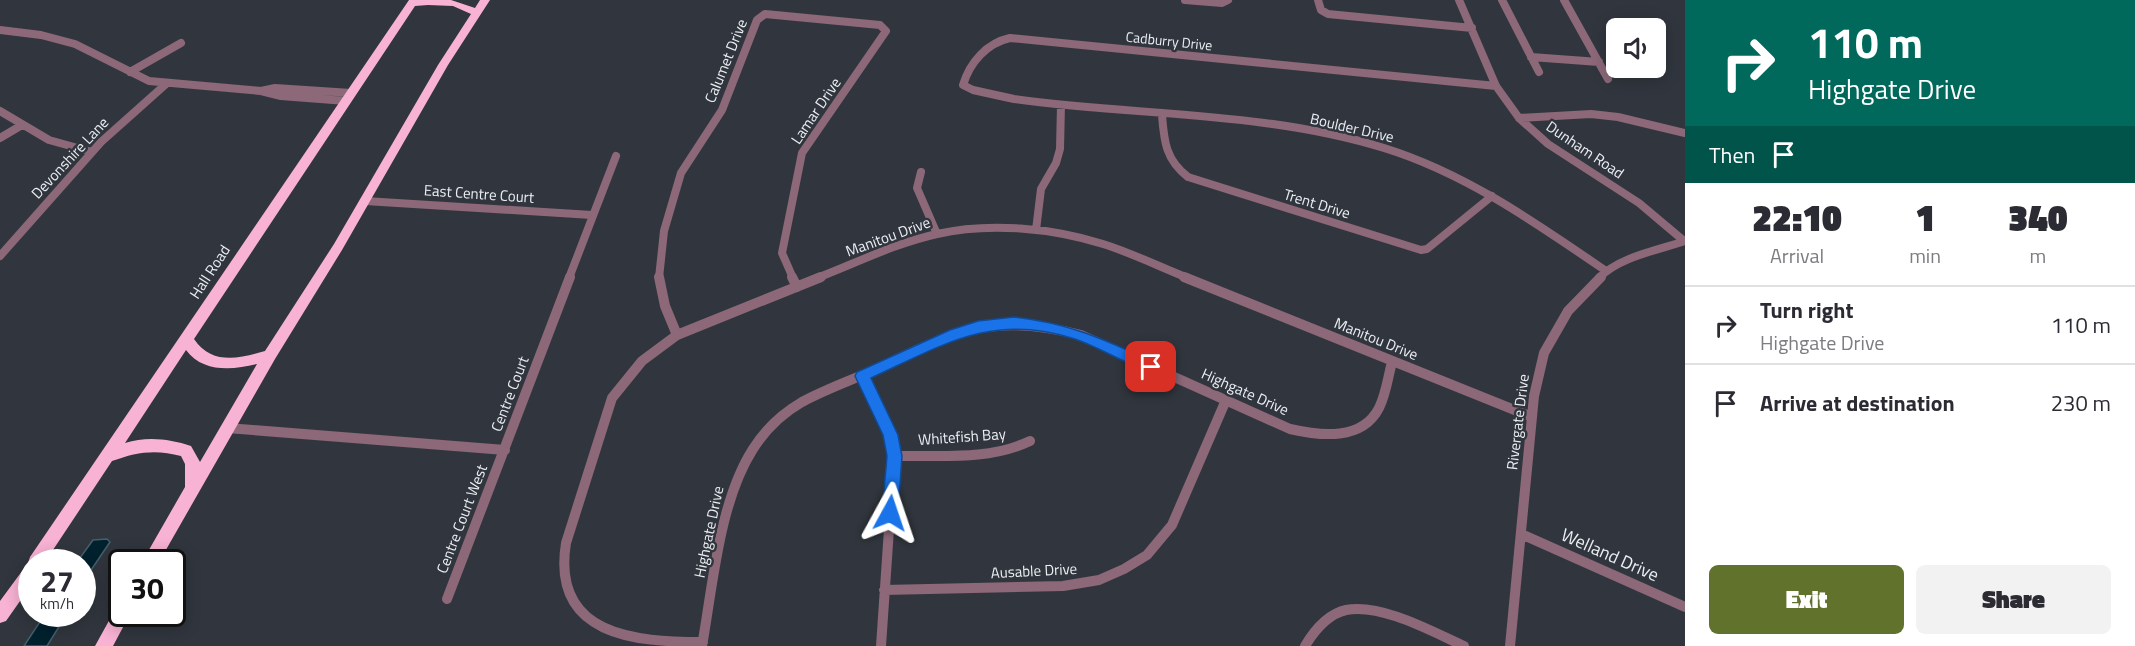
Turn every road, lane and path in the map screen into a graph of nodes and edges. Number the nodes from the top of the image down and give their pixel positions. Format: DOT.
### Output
graph roads {
  1 [pos="484,0"];
  2 [pos="1185,0"];
  3 [pos="1318,0"];
  4 [pos="1460,0"];
  5 [pos="1502,0"];
  6 [pos="1564,0"];
  7 [pos="413,2"];
  8 [pos="1227,2"];
  9 [pos="476,13"];
  10 [pos="1472,27"];
  11 [pos="885,28"];
  12 [pos="0,30"];
  13 [pos="181,44"];
  14 [pos="1531,57"];
  15 [pos="1599,62"];
  16 [pos="130,72"];
  17 [pos="1539,72"];
  18 [pos="1608,79"];
  19 [pos="166,84"];
  20 [pos="1496,86"];
  21 [pos="295,89"];
  22 [pos="261,91"];
  23 [pos="289,97"];
  24 [pos="349,97"];
  25 [pos="1061,105"];
  26 [pos="0,111"];
  27 [pos="1162,115"];
  28 [pos="1519,118"];
  29 [pos="22,125"];
  30 [pos="1685,133"];
  31 [pos="0,138"];
  32 [pos="92,152"];
  33 [pos="616,156"];
  34 [pos="921,172"];
  35 [pos="1491,196"];
  36 [pos="365,201"];
  37 [pos="592,215"];
  38 [pos="1036,230"];
  39 [pos="937,234"];
  40 [pos="1685,241"];
  41 [pos="0,256"];
  42 [pos="1606,271"];
  43 [pos="797,287"];
  44 [pos="677,335"];
  45 [pos="187,340"];
  46 [pos="270,355"];
  47 [pos="1392,362"];
  48 [pos="862,376"];
  49 [pos="1226,400"];
  50 [pos="1532,417"];
  51 [pos="227,428"];
  52 [pos="1030,441"];
  53 [pos="505,450"];
  54 [pos="109,456"];
  55 [pos="894,456"];
  56 [pos="190,491"];
  57 [pos="1521,534"];
  58 [pos="45,549"];
  59 [pos="157,549"];
  60 [pos="18,589"];
  61 [pos="884,590"];
  62 [pos="447,599"];
  63 [pos="1685,607"];
  64 [pos="0,615"];
  65 [pos="115,627"];
  66 [pos="702,644"];
  67 [pos="104,646"];
  68 [pos="881,646"];
  69 [pos="1305,646"];
  70 [pos="1464,646"];
  71 [pos="1509,646"];
  1 -- 9 [label="highway"];
  2 -- 8 [label="street"];
  3 -- 10 [label="street"];
  4 -- 10 [label="street, Dunham Road"];
  5 -- 14 [label="street"];
  6 -- 15 [label="street"];
  7 -- 9 [label="highway"];
  7 -- 24 [label="highway, Hall Road"];
  9 -- 36 [label="highway"];
  10 -- 20 [label="street, Dunham Road"];
  11 -- 43 [label="street, Lamar Drive"];
  11 -- 44 [label="street, Calumet Drive"];
  12 -- 16 [label="street"];
  13 -- 16 [label="street"];
  14 -- 15 [label="street"];
  14 -- 17 [label="street"];
  15 -- 18 [label="street"];
  16 -- 19 [label="street"];
  19 -- 22 [label="street"];
  19 -- 32 [label="street, Devonshire Lane"];
  20 -- 25 [label="street, Cadburry Drive"];
  20 -- 28 [label="street, Dunham Road"];
  21 -- 22 [label="street"];
  21 -- 23 [label="street"];
  21 -- 24 [label="street"];
  22 -- 23 [label="street"];
  23 -- 24 [label="street"];
  24 -- 45 [label="highway, Hall Road"];
  25 -- 27 [label="street, Boulder Drive"];
  25 -- 38 [label="street"];
  26 -- 29 [label="street"];
  27 -- 35 [label="street, Boulder Drive"];
  27 -- 35 [label="street, Trent Drive"];
  28 -- 30 [label="street"];
  28 -- 40 [label="street, Dunham Road"];
  29 -- 31 [label="street"];
  29 -- 32 [label="street"];
  32 -- 41 [label="street, Devonshire Lane"];
  33 -- 37 [label="street, Centre Court"];
  34 -- 39 [label="street"];
  35 -- 42 [label="street, Boulder Drive"];
  36 -- 37 [label="street, East Centre Court"];
  36 -- 46 [label="highway"];
  37 -- 53 [label="street, Centre Court"];
  38 -- 39 [label="street, Manitou Drive"];
  38 -- 47 [label="street, Manitou Drive"];
  39 -- 43 [label="street, Manitou Drive"];
  40 -- 42 [label="street, Rivergate Drive"];
  42 -- 50 [label="street, Rivergate Drive"];
  43 -- 44 [label="street, Manitou Drive"];
  44 -- 66 [label="street, Manitou Drive"];
  45 -- 46 [label="highway"];
  45 -- 54 [label="highway, Hall Road"];
  46 -- 51 [label="highway"];
  47 -- 49 [label="street, Highgate Drive"];
  47 -- 50 [label="street, Manitou Drive"];
  48 -- 49 [label="street, Highgate Drive"];
  48 -- 55 [label="street"];
  48 -- 66 [label="street, Highgate Drive"];
  49 -- 61 [label="street, Ausable Drive"];
  50 -- 57 [label="street, Rivergate Drive"];
  51 -- 53 [label="street, Centre Court"];
  51 -- 56 [label="highway"];
  52 -- 55 [label="street, Whitefish Bay"];
  53 -- 62 [label="street, Centre Court West"];
  54 -- 56 [label="highway"];
  54 -- 58 [label="highway, Hall Road"];
  55 -- 61 [label="street"];
  56 -- 59 [label="highway"];
  57 -- 63 [label="street, Welland Drive"];
  57 -- 71 [label="street, Rivergate Drive"];
  60 -- 64 [label="highway"];
  61 -- 68 [label="street"];
  65 -- 67 [label="highway"];
  69 -- 70 [label="street"];
}
